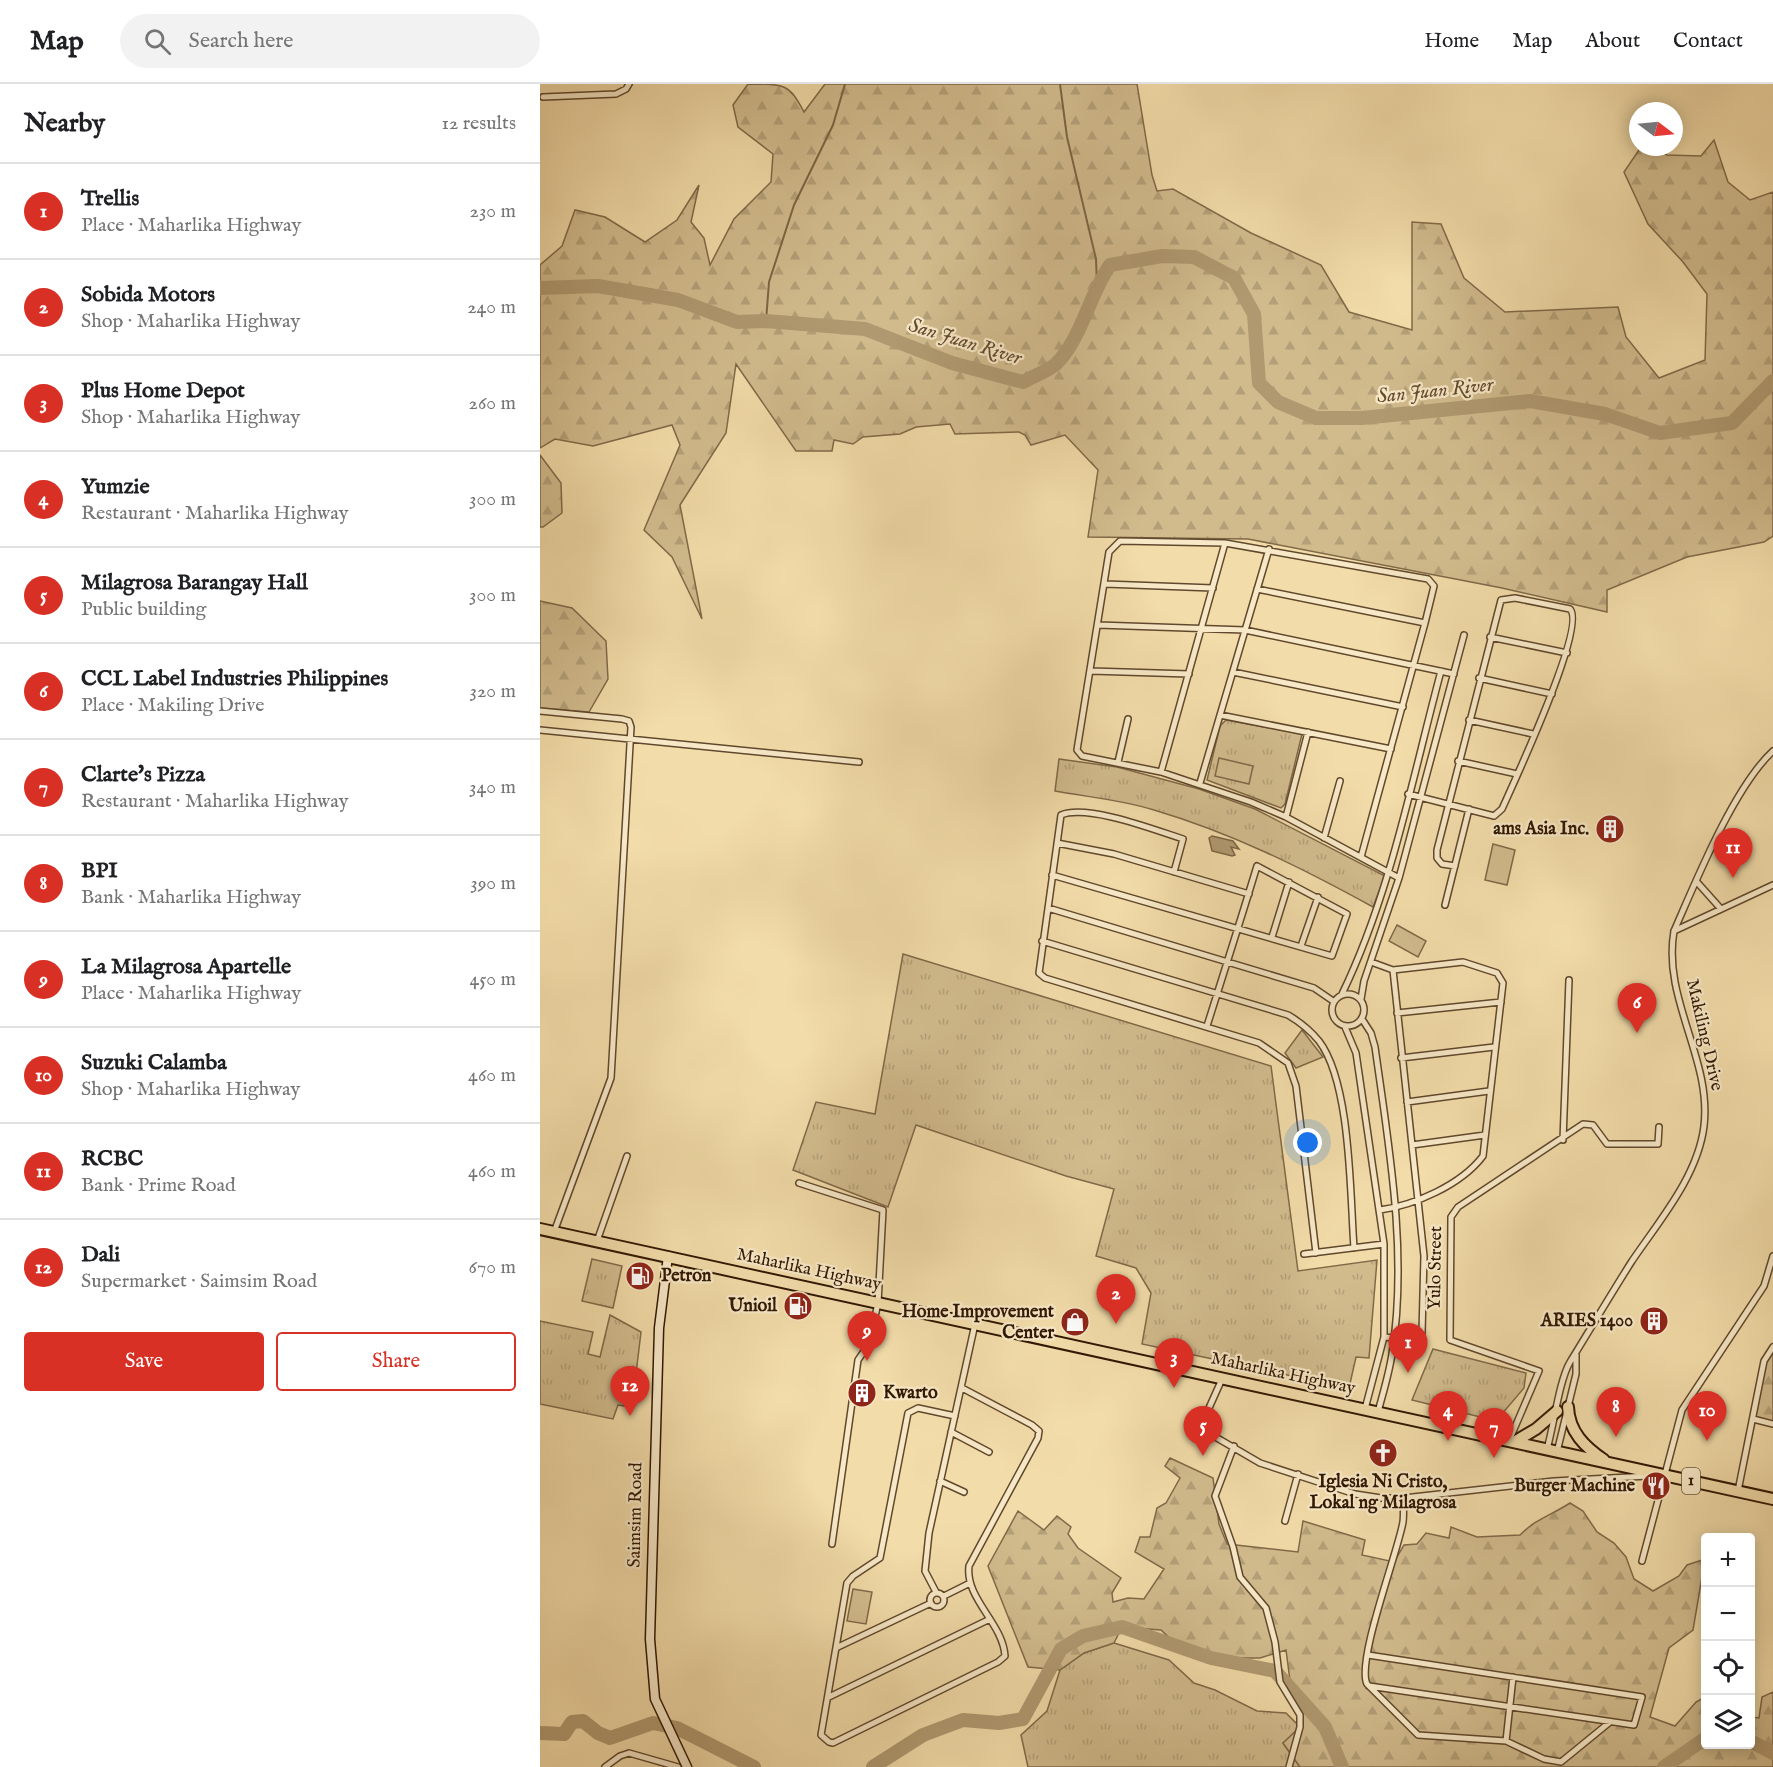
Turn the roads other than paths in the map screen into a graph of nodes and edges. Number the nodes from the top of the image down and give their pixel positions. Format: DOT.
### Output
graph roads {
  1 [pos="629,84"];
  2 [pos="543,97"];
  3 [pos="1224,543"];
  4 [pos="1269,549"];
  5 [pos="1105,584"];
  6 [pos="1213,588"];
  7 [pos="1257,589"];
  8 [pos="1425,623"];
  9 [pos="1098,626"];
  10 [pos="1201,630"];
  11 [pos="1245,630"];
  12 [pos="1464,635"];
  13 [pos="1490,637"];
  14 [pos="1567,653"];
  15 [pos="1414,664"];
  16 [pos="1441,670"];
  17 [pos="1091,672"];
  18 [pos="1233,672"];
  19 [pos="1189,674"];
  20 [pos="1454,674"];
  21 [pos="1479,678"];
  22 [pos="1552,694"];
  23 [pos="1403,707"];
  24 [pos="540,711"];
  25 [pos="1220,715"];
  26 [pos="1128,719"];
  27 [pos="1469,720"];
  28 [pos="540,730"];
  29 [pos="1308,732"];
  30 [pos="1533,734"];
  31 [pos="630,738"];
  32 [pos="1391,749"];
  33 [pos="1773,751"];
  34 [pos="1458,760"];
  35 [pos="859,762"];
  36 [pos="1118,762"];
  37 [pos="1161,772"];
  38 [pos="1517,774"];
  39 [pos="1340,781"];
  40 [pos="1200,783"];
  41 [pos="1408,794"];
  42 [pos="1421,797"];
  43 [pos="1448,804"];
  44 [pos="1469,810"];
  45 [pos="1286,817"];
  46 [pos="1324,838"];
  47 [pos="1057,843"];
  48 [pos="1361,857"];
  49 [pos="1455,866"];
  50 [pos="1174,872"];
  51 [pos="1389,872"];
  52 [pos="1052,875"];
  53 [pos="1399,878"];
  54 [pos="1696,881"];
  55 [pos="1289,882"];
  56 [pos="1773,885"];
  57 [pos="1249,894"];
  58 [pos="1318,897"];
  59 [pos="1445,905"];
  60 [pos="1048,908"];
  61 [pos="1721,909"];
  62 [pos="1238,927"];
  63 [pos="1674,931"];
  64 [pos="1272,937"];
  65 [pos="1042,941"];
  66 [pos="1301,946"];
  67 [pos="1227,961"];
  68 [pos="1371,962"];
  69 [pos="1393,970"];
  70 [pos="1569,980"];
  71 [pos="1217,993"];
  72 [pos="1342,994"];
  73 [pos="1361,999"];
  74 [pos="1334,1001"];
  75 [pos="1501,1002"];
  76 [pos="1397,1013"];
  77 [pos="1362,1019"];
  78 [pos="1207,1026"];
  79 [pos="1345,1027"];
  80 [pos="1494,1047"];
  81 [pos="1401,1058"];
  82 [pos="1489,1090"];
  83 [pos="1407,1102"];
  84 [pos="1659,1127"];
  85 [pos="1485,1135"];
  86 [pos="1563,1140"];
  87 [pos="1412,1145"];
  88 [pos="627,1156"];
  89 [pos="799,1183"];
  90 [pos="1420,1202"];
  91 [pos="1396,1208"];
  92 [pos="1380,1209"];
  93 [pos="540,1229"];
  94 [pos="554,1232"];
  95 [pos="597,1241"];
  96 [pos="1384,1244"];
  97 [pos="1354,1248"];
  98 [pos="1316,1253"];
  99 [pos="1304,1254"];
  100 [pos="668,1256"];
  101 [pos="1773,1256"];
  102 [pos="878,1303"];
  103 [pos="975,1324"];
  104 [pos="1384,1337"];
  105 [pos="1394,1339"];
  106 [pos="1773,1347"];
  107 [pos="1576,1354"];
  108 [pos="1222,1378"];
  109 [pos="962,1388"];
  110 [pos="1365,1409"];
  111 [pos="1562,1409"];
  112 [pos="1378,1412"];
  113 [pos="955,1416"];
  114 [pos="1753,1419"];
  115 [pos="1773,1424"];
  116 [pos="951,1432"];
  117 [pos="1511,1441"];
  118 [pos="1234,1446"];
  119 [pos="1552,1450"];
  120 [pos="989,1452"];
  121 [pos="1610,1463"];
  122 [pos="1298,1474"];
  123 [pos="1665,1475"];
  124 [pos="940,1481"];
  125 [pos="1738,1491"];
  126 [pos="964,1492"];
  127 [pos="1404,1498"];
  128 [pos="1773,1499"];
  129 [pos="1285,1521"];
  130 [pos="832,1544"];
  131 [pos="1642,1561"];
  132 [pos="970,1583"];
  133 [pos="936,1592"];
  134 [pos="944,1596"];
  135 [pos="931,1603"];
  136 [pos="990,1619"];
  137 [pos="838,1647"];
  138 [pos="1368,1654"];
  139 [pos="1513,1677"];
  140 [pos="1369,1686"];
  141 [pos="829,1697"];
  142 [pos="1509,1706"];
  143 [pos="1610,1722"];
  144 [pos="1506,1741"];
  145 [pos="605,1767"];
  146 [pos="678,1767"];
  147 [pos="687,1767"];
  148 [pos="1289,1767"];
  1 -- 2 [label="street"];
  3 -- 4 [label="street"];
  3 -- 5 [label="street"];
  3 -- 6 [label="street"];
  4 -- 7 [label="street"];
  4 -- 8 [label="street"];
  5 -- 6 [label="street"];
  5 -- 9 [label="street"];
  6 -- 10 [label="street"];
  7 -- 8 [label="street"];
  7 -- 11 [label="street"];
  8 -- 15 [label="street"];
  9 -- 10 [label="street"];
  9 -- 17 [label="street"];
  10 -- 11 [label="street"];
  10 -- 19 [label="street"];
  11 -- 15 [label="street"];
  11 -- 18 [label="street"];
  12 -- 20 [label="street"];
  13 -- 14 [label="street"];
  13 -- 14 [label="street"];
  13 -- 21 [label="street"];
  14 -- 22 [label="street"];
  15 -- 16 [label="street"];
  15 -- 23 [label="street"];
  16 -- 20 [label="street"];
  16 -- 41 [label="street"];
  17 -- 19 [label="street"];
  17 -- 36 [label="street"];
  18 -- 23 [label="street"];
  18 -- 25 [label="street"];
  19 -- 37 [label="street"];
  20 -- 42 [label="street"];
  21 -- 22 [label="street"];
  21 -- 27 [label="street"];
  22 -- 30 [label="street"];
  23 -- 32 [label="street"];
  24 -- 31 [label="street"];
  25 -- 29 [label="street"];
  25 -- 40 [label="street"];
  26 -- 36 [label="street"];
  27 -- 30 [label="street"];
  27 -- 34 [label="street"];
  28 -- 31 [label="street"];
  29 -- 32 [label="street"];
  29 -- 45 [label="street"];
  30 -- 38 [label="street"];
  31 -- 35 [label="street"];
  31 -- 94 [label="street"];
  32 -- 48 [label="street"];
  33 -- 54 [label="street, Makiling Drive"];
  34 -- 38 [label="street"];
  34 -- 43 [label="street"];
  36 -- 37 [label="street"];
  37 -- 40 [label="street"];
  38 -- 44 [label="street"];
  39 -- 46 [label="street"];
  40 -- 45 [label="street"];
  41 -- 42 [label="street"];
  41 -- 51 [label="street"];
  42 -- 43 [label="street"];
  42 -- 53 [label="street"];
  43 -- 44 [label="street"];
  43 -- 49 [label="street"];
  44 -- 49 [label="street"];
  45 -- 46 [label="street"];
  46 -- 48 [label="street"];
  47 -- 50 [label="street"];
  47 -- 50 [label="street"];
  47 -- 52 [label="street"];
  48 -- 51 [label="street"];
  49 -- 59 [label="street"];
  50 -- 57 [label="street"];
  51 -- 53 [label="street"];
  51 -- 72 [label="street"];
  52 -- 60 [label="street"];
  52 -- 62 [label="street"];
  53 -- 68 [label="street"];
  54 -- 61 [label="street"];
  54 -- 63 [label="street, Makiling Drive"];
  55 -- 57 [label="street"];
  55 -- 58 [label="street"];
  55 -- 64 [label="street"];
  56 -- 61 [label="street"];
  57 -- 62 [label="street"];
  58 -- 66 [label="street"];
  58 -- 66 [label="street"];
  60 -- 65 [label="street"];
  60 -- 67 [label="street"];
  61 -- 63 [label="street"];
  62 -- 64 [label="street"];
  62 -- 67 [label="street"];
  63 -- 107 [label="street, Makiling Drive"];
  64 -- 66 [label="street"];
  65 -- 71 [label="street"];
  65 -- 78 [label="street"];
  67 -- 71 [label="street"];
  67 -- 74 [label="street"];
  68 -- 69 [label="street"];
  68 -- 73 [label="street"];
  69 -- 75 [label="street"];
  69 -- 76 [label="street"];
  70 -- 86 [label="street"];
  71 -- 78 [label="street"];
  71 -- 97 [label="street"];
  72 -- 73 [label="street"];
  72 -- 74 [label="street"];
  73 -- 77 [label="street"];
  74 -- 79 [label="street"];
  75 -- 76 [label="street"];
  75 -- 80 [label="street"];
  76 -- 81 [label="street"];
  77 -- 79 [label="street"];
  77 -- 91 [label="street"];
  78 -- 98 [label="street"];
  79 -- 92 [label="street"];
  80 -- 81 [label="street"];
  80 -- 82 [label="street"];
  81 -- 83 [label="street"];
  82 -- 83 [label="street"];
  82 -- 85 [label="street"];
  83 -- 87 [label="street"];
  84 -- 86 [label="street, Yulo Street"];
  85 -- 87 [label="street"];
  85 -- 90 [label="street"];
  86 -- 117 [label="street, Yulo Street"];
  87 -- 90 [label="street"];
  88 -- 95 [label="street"];
  89 -- 102 [label="street"];
  90 -- 91 [label="street"];
  90 -- 105 [label="street"];
  91 -- 92 [label="street"];
  91 -- 105 [label="street"];
  92 -- 96 [label="street"];
  93 -- 94 [label="highway, Maharlika Highway / 1"];
  94 -- 95 [label="highway, Maharlika Highway / 1"];
  95 -- 100 [label="highway, Maharlika Highway / 1"];
  96 -- 97 [label="street"];
  96 -- 104 [label="street"];
  97 -- 98 [label="street"];
  98 -- 99 [label="street"];
  100 -- 102 [label="highway, Maharlika Highway / 1"];
  100 -- 147 [label="street, Saimsim Road"];
  101 -- 123 [label="street"];
  102 -- 103 [label="highway, Maharlika Highway / 1"];
  102 -- 130 [label="street"];
  103 -- 108 [label="highway, Maharlika Highway / 1"];
  103 -- 109 [label="street"];
  104 -- 105 [label="street"];
  104 -- 110 [label="street"];
  105 -- 112 [label="street"];
  106 -- 114 [label="street"];
  107 -- 111 [label="street, Makiling Drive"];
  107 -- 111 [label="street, Makiling Drive"];
  108 -- 110 [label="highway, Maharlika Highway / 1"];
  108 -- 118 [label="street"];
  109 -- 113 [label="street"];
  109 -- 132 [label="street"];
  110 -- 112 [label="highway, Maharlika Highway / 1"];
  111 -- 117 [label="highway"];
  111 -- 119 [label="street, Makiling Drive"];
  111 -- 119 [label="street, Makiling Drive"];
  111 -- 121 [label="highway"];
  112 -- 117 [label="highway, Maharlika Highway / 1"];
  113 -- 116 [label="street"];
  113 -- 137 [label="street"];
  114 -- 115 [label="street"];
  114 -- 125 [label="street"];
  116 -- 120 [label="street"];
  116 -- 124 [label="street"];
  117 -- 119 [label="highway, Maharlika Highway / 1"];
  118 -- 122 [label="street"];
  118 -- 148 [label="street"];
  119 -- 121 [label="highway, Maharlika Highway / 1"];
  121 -- 123 [label="highway, Maharlika Highway / 1"];
  122 -- 127 [label="street"];
  122 -- 129 [label="street"];
  123 -- 125 [label="highway, Maharlika Highway / 1"];
  123 -- 127 [label="street"];
  123 -- 131 [label="street"];
  124 -- 126 [label="street"];
  124 -- 133 [label="street"];
  125 -- 128 [label="highway, Maharlika Highway / 1"];
  127 -- 138 [label="street"];
  132 -- 134 [label="street"];
  132 -- 136 [label="street"];
  133 -- 134 [label="street"];
  133 -- 135 [label="street"];
  134 -- 135 [label="street"];
  135 -- 137 [label="street"];
  136 -- 141 [label="street"];
  136 -- 141 [label="street"];
  137 -- 141 [label="street"];
  138 -- 139 [label="street"];
  138 -- 140 [label="street"];
  139 -- 142 [label="street"];
  139 -- 143 [label="street"];
  140 -- 142 [label="street"];
  140 -- 144 [label="street"];
  142 -- 143 [label="street"];
  142 -- 144 [label="street"];
  143 -- 144 [label="street"];
  145 -- 146 [label="street"];
}
